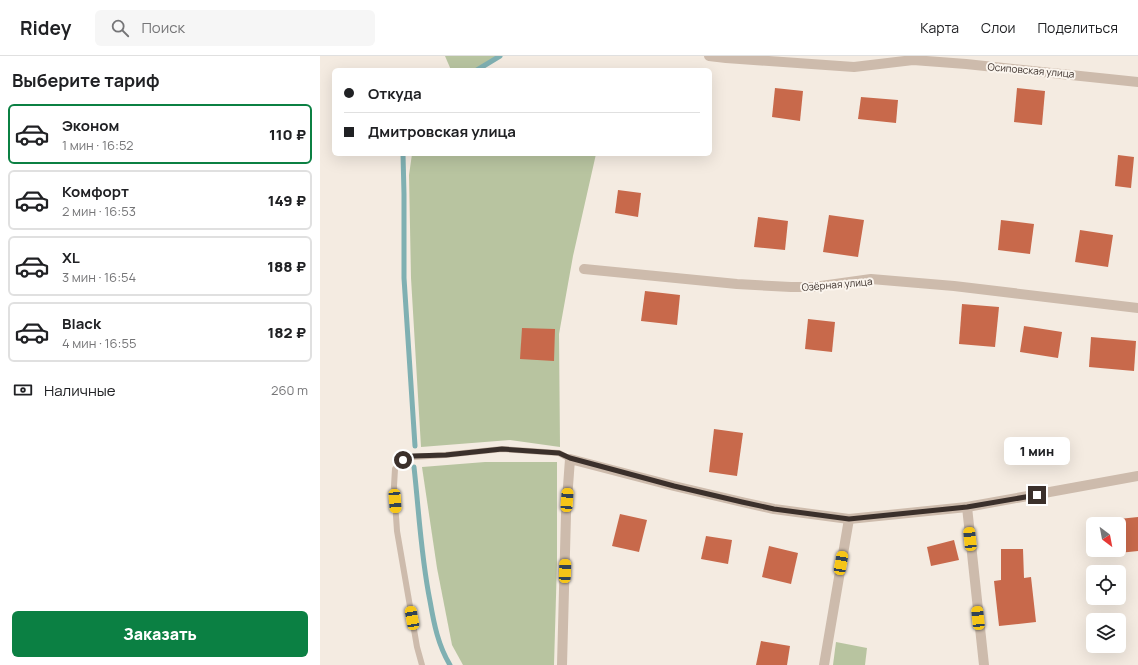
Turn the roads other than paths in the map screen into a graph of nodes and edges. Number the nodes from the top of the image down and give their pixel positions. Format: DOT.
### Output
graph roads {
  1 [pos="709,56"];
  2 [pos="1138,82"];
  3 [pos="584,269"];
  4 [pos="1138,308"];
  5 [pos="570,458"];
  6 [pos="1138,476"];
  7 [pos="967,507"];
  8 [pos="849,519"];
  9 [pos="422,665"];
  10 [pos="562,665"];
  11 [pos="824,665"];
  12 [pos="984,665"];
  1 -- 2 [label="street, Осиповская улица"];
  3 -- 4 [label="street, Озёрная улица"];
  5 -- 8 [label="street"];
  5 -- 9 [label="lane"];
  5 -- 10 [label="street"];
  6 -- 7 [label="street"];
  7 -- 8 [label="street"];
  7 -- 12 [label="street"];
  8 -- 11 [label="street"];
}
